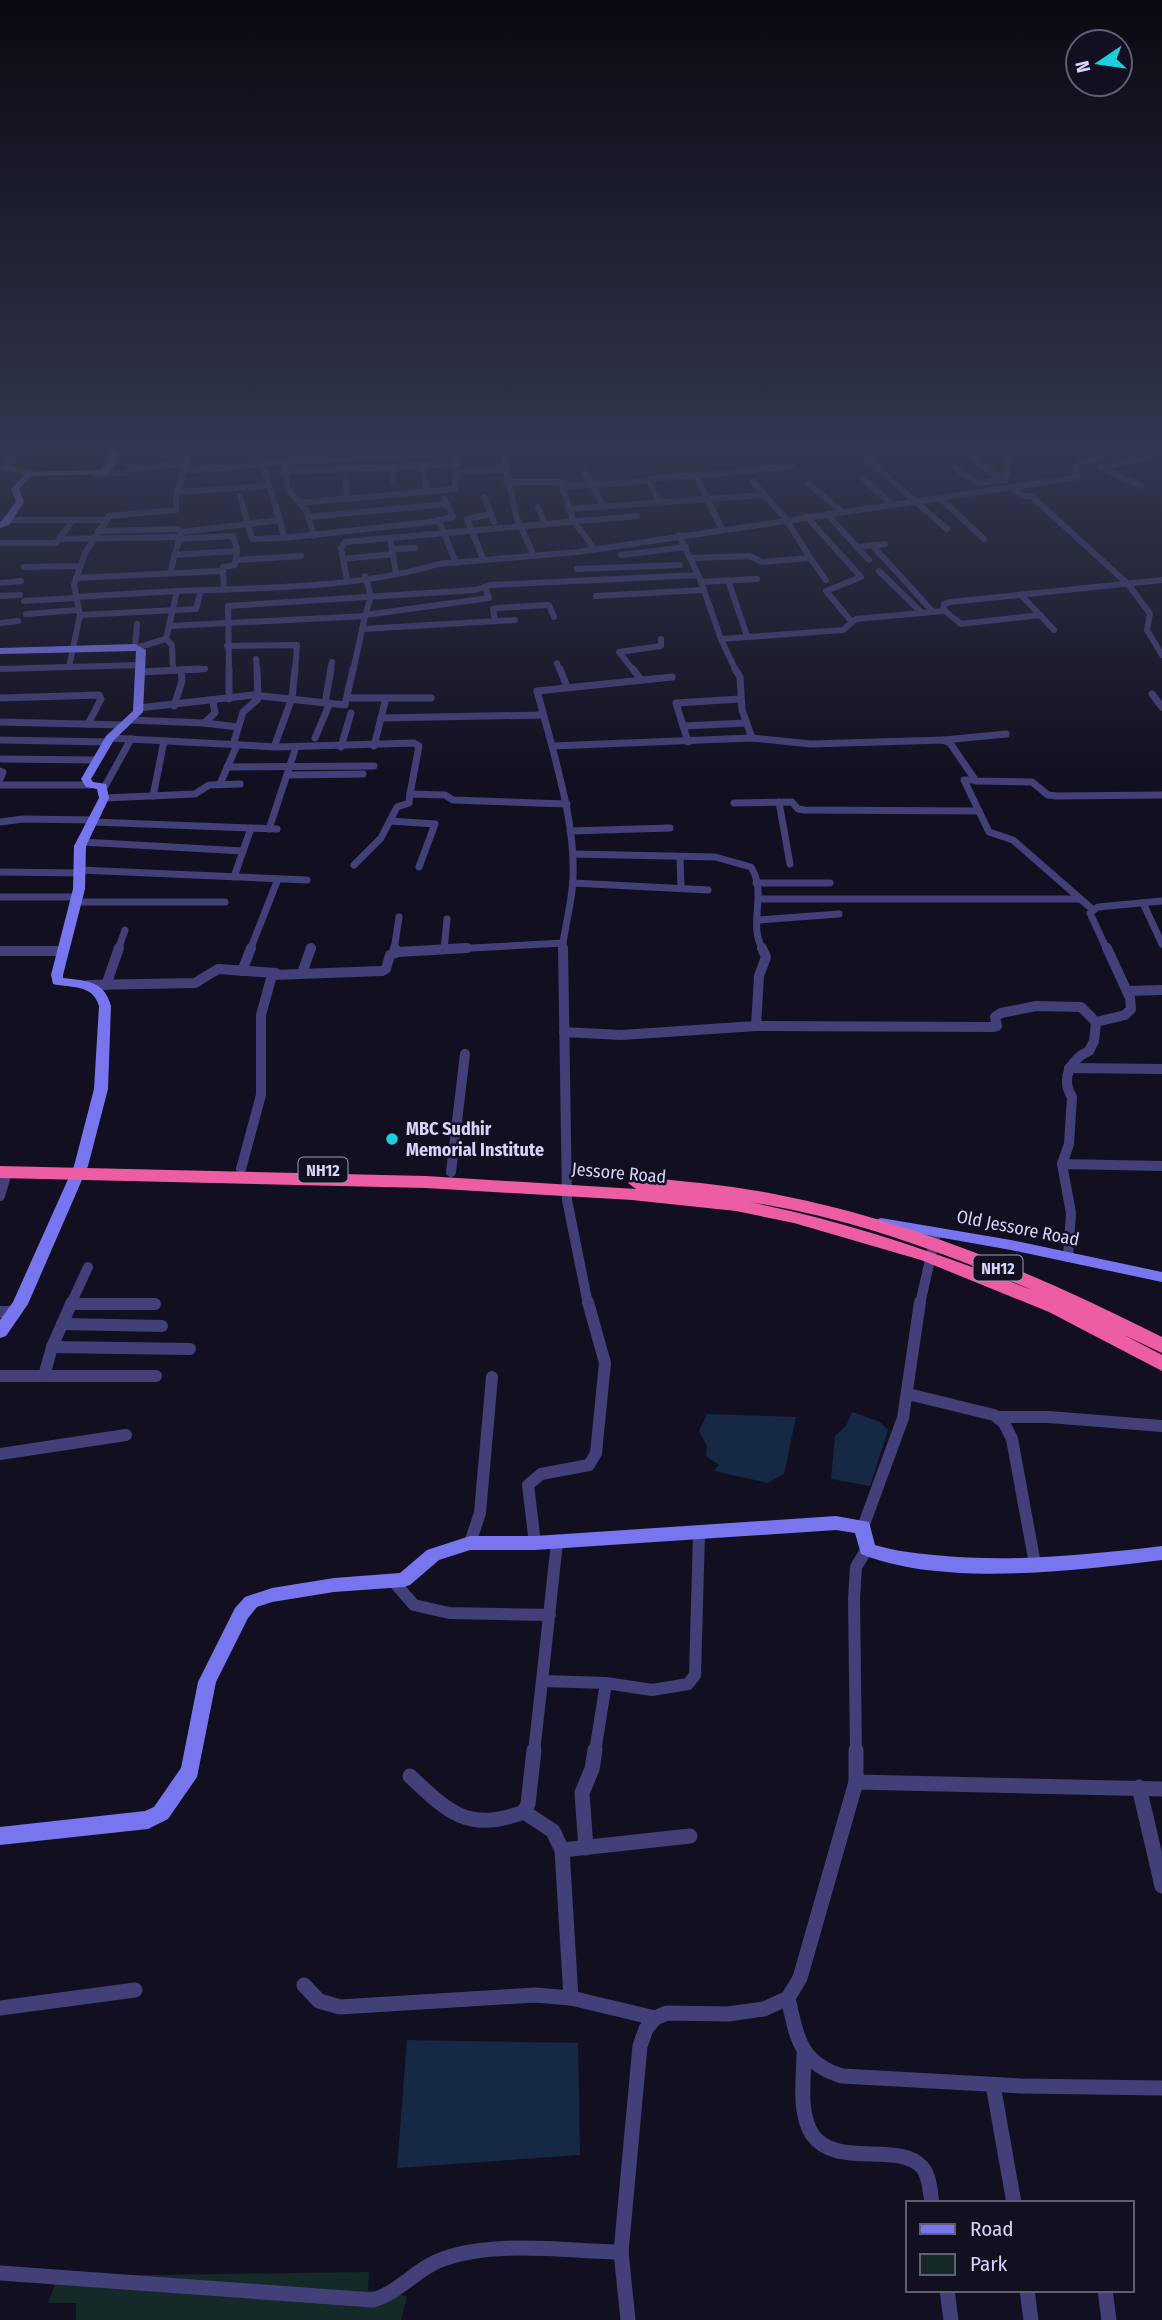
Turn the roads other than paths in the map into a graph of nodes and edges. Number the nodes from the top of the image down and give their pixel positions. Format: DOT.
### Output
graph roads {
  1 [pos="84,558"];
  2 [pos="173,558"];
  3 [pos="272,558"];
  4 [pos="348,558"];
  5 [pos="394,558"];
  6 [pos="455,558"];
  7 [pos="505,558"];
  8 [pos="610,558"];
  9 [pos="691,558"];
  10 [pos="756,558"];
  11 [pos="807,558"];
  12 [pos="810,558"];
  13 [pos="844,558"];
  14 [pos="884,558"];
  15 [pos="1100,558"];
  16 [pos="343,559"];
  17 [pos="236,561"];
  18 [pos="456,562"];
  19 [pos="680,565"];
  20 [pos="24,566"];
  21 [pos="80,566"];
  22 [pos="615,567"];
  23 [pos="577,569"];
  24 [pos="879,571"];
  25 [pos="223,572"];
  26 [pos="170,573"];
  27 [pos="397,573"];
  28 [pos="365,576"];
  29 [pos="76,578"];
  30 [pos="699,579"];
  31 [pos="757,579"];
  32 [pos="347,580"];
  33 [pos="728,580"];
  34 [pos="826,580"];
  35 [pos="1162,580"];
  36 [pos="21,581"];
  37 [pos="0,583"];
  38 [pos="1128,584"];
  39 [pos="485,587"];
  40 [pos="201,590"];
  41 [pos="224,590"];
  42 [pos="704,590"];
  43 [pos="177,591"];
  44 [pos="432,592"];
  45 [pos="0,596"];
  46 [pos="371,596"];
  47 [pos="596,596"];
  48 [pos="1022,596"];
  49 [pos="75,597"];
  50 [pos="435,605"];
  51 [pos="944,610"];
  52 [pos="172,611"];
  53 [pos="79,612"];
  54 [pos="933,612"];
  55 [pos="922,613"];
  56 [pos="26,614"];
  57 [pos="365,615"];
  58 [pos="1041,615"];
  59 [pos="554,617"];
  60 [pos="514,620"];
  61 [pos="18,621"];
  62 [pos="495,621"];
  63 [pos="851,621"];
  64 [pos="0,623"];
  65 [pos="227,623"];
  66 [pos="137,624"];
  67 [pos="170,626"];
  68 [pos="362,629"];
  69 [pos="1054,629"];
  70 [pos="747,636"];
  71 [pos="166,639"];
  72 [pos="661,639"];
  73 [pos="721,639"];
  74 [pos="228,646"];
  75 [pos="137,647"];
  76 [pos="74,649"];
  77 [pos="0,651"];
  78 [pos="1162,655"];
  79 [pos="256,659"];
  80 [pos="332,662"];
  81 [pos="557,663"];
  82 [pos="69,667"];
  83 [pos="0,669"];
  84 [pos="140,669"];
  85 [pos="205,669"];
  86 [pos="177,671"];
  87 [pos="672,677"];
  88 [pos="641,680"];
  89 [pos="567,687"];
  90 [pos="1152,694"];
  91 [pos="257,695"];
  92 [pos="0,698"];
  93 [pos="292,698"];
  94 [pos="348,698"];
  95 [pos="386,698"];
  96 [pos="431,698"];
  97 [pos="229,699"];
  98 [pos="740,699"];
  99 [pos="213,702"];
  100 [pos="327,704"];
  101 [pos="174,706"];
  102 [pos="1162,707"];
  103 [pos="139,708"];
  104 [pos="351,713"];
  105 [pos="542,715"];
  106 [pos="381,718"];
  107 [pos="0,722"];
  108 [pos="127,723"];
  109 [pos="204,723"];
  110 [pos="746,723"];
  111 [pos="88,724"];
  112 [pos="683,726"];
  113 [pos="238,727"];
  114 [pos="1006,734"];
  115 [pos="315,738"];
  116 [pos="752,738"];
  117 [pos="131,739"];
  118 [pos="0,740"];
  119 [pos="109,740"];
  120 [pos="944,740"];
  121 [pos="164,741"];
  122 [pos="688,742"];
  123 [pos="235,745"];
  124 [pos="374,746"];
  125 [pos="552,746"];
  126 [pos="274,747"];
  127 [pos="296,747"];
  128 [pos="341,747"];
  129 [pos="0,759"];
  130 [pos="98,760"];
  131 [pos="374,766"];
  132 [pos="227,767"];
  133 [pos="0,771"];
  134 [pos="289,771"];
  135 [pos="363,774"];
  136 [pos="0,779"];
  137 [pos="974,780"];
  138 [pos="240,783"];
  139 [pos="220,784"];
  140 [pos="0,785"];
  141 [pos="90,785"];
  142 [pos="104,793"];
  143 [pos="410,794"];
  144 [pos="1162,795"];
  145 [pos="153,796"];
  146 [pos="779,802"];
  147 [pos="734,803"];
  148 [pos="567,804"];
  149 [pos="979,811"];
  150 [pos="93,821"];
  151 [pos="390,821"];
  152 [pos="0,822"];
  153 [pos="251,828"];
  154 [pos="670,828"];
  155 [pos="570,831"];
  156 [pos="82,842"];
  157 [pos="243,851"];
  158 [pos="573,854"];
  159 [pos="680,857"];
  160 [pos="790,864"];
  161 [pos="354,865"];
  162 [pos="419,867"];
  163 [pos="80,871"];
  164 [pos="0,872"];
  165 [pos="234,877"];
  166 [pos="278,879"];
  167 [pos="307,880"];
  168 [pos="573,883"];
  169 [pos="756,883"];
  170 [pos="830,883"];
  171 [pos="681,887"];
  172 [pos="708,890"];
  173 [pos="0,897"];
  174 [pos="759,899"];
  175 [pos="1079,899"];
  176 [pos="77,900"];
  177 [pos="1162,901"];
  178 [pos="225,902"];
  179 [pos="1143,903"];
  180 [pos="1092,909"];
  181 [pos="839,914"];
  182 [pos="399,918"];
  183 [pos="447,919"];
  184 [pos="759,920"];
  185 [pos="125,930"];
  186 [pos="564,943"];
  187 [pos="1162,944"];
  188 [pos="311,947"];
  189 [pos="444,950"];
  190 [pos="0,951"];
  191 [pos="63,951"];
  192 [pos="394,953"];
  193 [pos="242,971"];
  194 [pos="302,973"];
  195 [pos="277,974"];
  196 [pos="88,985"];
  197 [pos="106,985"];
  198 [pos="1162,990"];
  199 [pos="1127,992"];
  200 [pos="1096,1021"];
  201 [pos="757,1026"];
  202 [pos="564,1032"];
  203 [pos="465,1054"];
  204 [pos="1069,1068"];
  205 [pos="1162,1069"];
  206 [pos="1062,1164"];
  207 [pos="1162,1166"];
  208 [pos="2,1169"];
  209 [pos="241,1169"];
  210 [pos="80,1170"];
  211 [pos="451,1172"];
  212 [pos="567,1184"];
  213 [pos="640,1189"];
  214 [pos="0,1196"];
  215 [pos="932,1243"];
  216 [pos="1069,1257"];
  217 [pos="88,1267"];
  218 [pos="1162,1277"];
  219 [pos="1060,1301"];
  220 [pos="71,1304"];
  221 [pos="155,1304"];
  222 [pos="7,1312"];
  223 [pos="62,1324"];
  224 [pos="162,1326"];
  225 [pos="0,1332"];
  226 [pos="1162,1346"];
  227 [pos="52,1347"];
  228 [pos="190,1349"];
  229 [pos="1162,1364"];
  230 [pos="0,1376"];
  231 [pos="44,1376"];
  232 [pos="156,1376"];
  233 [pos="492,1377"];
  234 [pos="908,1394"];
  235 [pos="1000,1417"];
  236 [pos="1162,1426"];
  237 [pos="126,1434"];
  238 [pos="0,1454"];
  239 [pos="863,1527"];
  240 [pos="699,1533"];
  241 [pos="558,1542"];
  242 [pos="470,1543"];
  243 [pos="535,1543"];
  244 [pos="867,1549"];
  245 [pos="1162,1553"];
  246 [pos="1035,1564"];
  247 [pos="393,1581"];
  248 [pos="550,1615"];
  249 [pos="542,1681"];
  250 [pos="606,1683"];
  251 [pos="410,1776"];
  252 [pos="856,1782"];
  253 [pos="1139,1787"];
  254 [pos="1162,1790"];
  255 [pos="524,1812"];
  256 [pos="0,1836"];
  257 [pos="690,1836"];
  258 [pos="586,1848"];
  259 [pos="562,1850"];
  260 [pos="1162,1886"];
  261 [pos="304,1985"];
  262 [pos="135,1990"];
  263 [pos="571,1998"];
  264 [pos="788,1998"];
  265 [pos="0,2008"];
  266 [pos="655,2018"];
  267 [pos="804,2051"];
  268 [pos="993,2085"];
  269 [pos="1162,2088"];
  270 [pos="932,2201"];
  271 [pos="1014,2201"];
  272 [pos="621,2252"];
  273 [pos="0,2273"];
  274 [pos="947,2292"];
  275 [pos="1027,2292"];
  276 [pos="1105,2292"];
  277 [pos="628,2320"];
  278 [pos="951,2320"];
  279 [pos="1031,2320"];
  280 [pos="1110,2320"];
  1 -- 21 [label="street"];
  2 -- 26 [label="street"];
  3 -- 17 [label="street"];
  4 -- 16 [label="street"];
  5 -- 27 [label="street"];
  6 -- 18 [label="street"];
  7 -- 18 [label="street"];
  8 -- 22 [label="street"];
  9 -- 30 [label="street"];
  10 -- 11 [label="street"];
  12 -- 34 [label="street"];
  13 -- 63 [label="street"];
  14 -- 54 [label="street"];
  15 -- 38 [label="street"];
  16 -- 32 [label="street"];
  17 -- 25 [label="street"];
  18 -- 27 [label="street"];
  19 -- 22 [label="street"];
  20 -- 21 [label="street"];
  21 -- 29 [label="street"];
  22 -- 23 [label="street"];
  24 -- 55 [label="street"];
  25 -- 26 [label="street"];
  25 -- 41 [label="street"];
  26 -- 29 [label="street"];
  27 -- 28 [label="street"];
  28 -- 32 [label="street"];
  28 -- 46 [label="street"];
  29 -- 49 [label="street"];
  30 -- 33 [label="street"];
  30 -- 39 [label="street"];
  30 -- 42 [label="street"];
  31 -- 33 [label="street"];
  32 -- 41 [label="street"];
  33 -- 70 [label="street"];
  35 -- 38 [label="street"];
  36 -- 37 [label="street"];
  38 -- 48 [label="street"];
  38 -- 78 [label="street"];
  39 -- 44 [label="street"];
  39 -- 50 [label="street"];
  40 -- 41 [label="street"];
  40 -- 43 [label="street"];
  40 -- 52 [label="street"];
  42 -- 47 [label="street"];
  42 -- 73 [label="street"];
  43 -- 49 [label="street"];
  43 -- 52 [label="street"];
  44 -- 46 [label="street"];
  44 -- 50 [label="street"];
  45 -- 49 [label="street"];
  46 -- 57 [label="street"];
  46 -- 65 [label="street"];
  48 -- 51 [label="street"];
  48 -- 58 [label="street"];
  49 -- 53 [label="street"];
  50 -- 57 [label="street"];
  51 -- 54 [label="street"];
  51 -- 58 [label="street"];
  52 -- 53 [label="street"];
  52 -- 67 [label="street"];
  53 -- 56 [label="street"];
  53 -- 76 [label="street"];
  54 -- 55 [label="street"];
  55 -- 63 [label="street"];
  57 -- 65 [label="street"];
  57 -- 68 [label="street"];
  58 -- 69 [label="street"];
  59 -- 62 [label="street"];
  60 -- 62 [label="street"];
  61 -- 64 [label="street"];
  62 -- 68 [label="street"];
  63 -- 70 [label="street"];
  65 -- 67 [label="street"];
  65 -- 74 [label="street"];
  66 -- 75 [label="street"];
  67 -- 71 [label="street"];
  68 -- 94 [label="street"];
  70 -- 73 [label="street"];
  71 -- 75 [label="street"];
  71 -- 86 [label="street"];
  72 -- 88 [label="street"];
  73 -- 98 [label="street"];
  74 -- 93 [label="street"];
  74 -- 97 [label="street"];
  75 -- 76 [label="street"];
  75 -- 84 [label="street"];
  76 -- 77 [label="street"];
  76 -- 82 [label="street"];
  79 -- 91 [label="street"];
  80 -- 100 [label="street"];
  81 -- 89 [label="street"];
  82 -- 83 [label="street"];
  82 -- 84 [label="street"];
  84 -- 86 [label="street"];
  84 -- 103 [label="street"];
  85 -- 86 [label="street"];
  86 -- 101 [label="street"];
  87 -- 88 [label="street"];
  88 -- 89 [label="street"];
  89 -- 105 [label="street"];
  90 -- 102 [label="street"];
  91 -- 93 [label="street"];
  91 -- 97 [label="street"];
  91 -- 113 [label="street"];
  92 -- 111 [label="street"];
  93 -- 100 [label="street"];
  93 -- 126 [label="street"];
  94 -- 95 [label="street"];
  94 -- 100 [label="street"];
  95 -- 96 [label="street"];
  95 -- 106 [label="street"];
  97 -- 99 [label="street"];
  98 -- 110 [label="street"];
  98 -- 112 [label="street"];
  99 -- 101 [label="street"];
  99 -- 109 [label="street"];
  100 -- 115 [label="street"];
  101 -- 103 [label="street"];
  103 -- 108 [label="street"];
  104 -- 128 [label="street"];
  105 -- 106 [label="street"];
  105 -- 125 [label="street"];
  106 -- 124 [label="street"];
  107 -- 111 [label="street"];
  108 -- 109 [label="street"];
  108 -- 111 [label="street"];
  108 -- 119 [label="street"];
  109 -- 113 [label="street"];
  110 -- 112 [label="street"];
  110 -- 116 [label="street"];
  112 -- 122 [label="street"];
  113 -- 123 [label="street"];
  114 -- 120 [label="street"];
  116 -- 120 [label="street"];
  116 -- 122 [label="street"];
  117 -- 119 [label="street"];
  117 -- 121 [label="street"];
  117 -- 142 [label="street"];
  118 -- 119 [label="street"];
  119 -- 130 [label="street"];
  120 -- 137 [label="street"];
  121 -- 123 [label="street"];
  121 -- 145 [label="street"];
  122 -- 125 [label="street"];
  123 -- 126 [label="street"];
  123 -- 132 [label="street"];
  124 -- 128 [label="street"];
  124 -- 143 [label="street"];
  125 -- 148 [label="street"];
  126 -- 127 [label="street"];
  127 -- 128 [label="street"];
  127 -- 134 [label="street"];
  129 -- 130 [label="street"];
  130 -- 141 [label="street"];
  131 -- 134 [label="street"];
  132 -- 134 [label="street"];
  132 -- 139 [label="street"];
  133 -- 136 [label="street"];
  134 -- 135 [label="street"];
  134 -- 153 [label="street"];
  137 -- 144 [label="street"];
  137 -- 149 [label="street"];
  138 -- 139 [label="street"];
  139 -- 145 [label="street"];
  140 -- 141 [label="street"];
  141 -- 142 [label="street"];
  142 -- 145 [label="street"];
  142 -- 150 [label="street"];
  143 -- 148 [label="street"];
  143 -- 151 [label="street"];
  146 -- 147 [label="street"];
  146 -- 149 [label="street"];
  146 -- 160 [label="street"];
  148 -- 155 [label="street"];
  149 -- 175 [label="street"];
  150 -- 152 [label="street"];
  150 -- 153 [label="street"];
  150 -- 156 [label="street"];
  151 -- 161 [label="street"];
  151 -- 162 [label="street"];
  153 -- 157 [label="street"];
  154 -- 155 [label="street"];
  155 -- 158 [label="street"];
  156 -- 157 [label="street"];
  156 -- 163 [label="street"];
  157 -- 165 [label="street"];
  158 -- 159 [label="street"];
  158 -- 168 [label="street"];
  159 -- 169 [label="street"];
  159 -- 171 [label="street"];
  163 -- 164 [label="street"];
  163 -- 165 [label="street"];
  163 -- 176 [label="street"];
  165 -- 166 [label="street"];
  166 -- 167 [label="street"];
  166 -- 193 [label="street"];
  168 -- 171 [label="street"];
  168 -- 186 [label="street"];
  169 -- 170 [label="street"];
  169 -- 174 [label="street"];
  171 -- 172 [label="street"];
  173 -- 176 [label="street"];
  174 -- 175 [label="street"];
  174 -- 184 [label="street"];
  175 -- 180 [label="street"];
  176 -- 178 [label="street"];
  176 -- 191 [label="street"];
  177 -- 179 [label="street"];
  179 -- 180 [label="street"];
  179 -- 187 [label="street"];
  180 -- 199 [label="street"];
  181 -- 184 [label="street"];
  182 -- 192 [label="street"];
  183 -- 189 [label="street"];
  184 -- 201 [label="street"];
  185 -- 197 [label="street"];
  186 -- 189 [label="street"];
  186 -- 202 [label="street"];
  188 -- 194 [label="street"];
  189 -- 192 [label="street"];
  190 -- 191 [label="street"];
  191 -- 196 [label="street"];
  192 -- 194 [label="street"];
  193 -- 195 [label="street"];
  193 -- 197 [label="street"];
  194 -- 195 [label="street"];
  195 -- 209 [label="street"];
  196 -- 197 [label="street"];
  196 -- 210 [label="street"];
  198 -- 199 [label="street"];
  199 -- 200 [label="street"];
  200 -- 201 [label="street"];
  200 -- 204 [label="street"];
  201 -- 202 [label="street"];
  202 -- 212 [label="street"];
  203 -- 211 [label="street"];
  204 -- 205 [label="street"];
  204 -- 206 [label="street"];
  206 -- 207 [label="street"];
  206 -- 216 [label="street"];
  208 -- 210 [label="highway, Jessore Road / NH12"];
  208 -- 214 [label="street"];
  209 -- 210 [label="highway, Jessore Road / NH12"];
  209 -- 211 [label="highway, Jessore Road / NH12"];
  210 -- 212 [label="highway, Jessore Road / NH12"];
  210 -- 222 [label="street"];
  211 -- 212 [label="highway, Jessore Road / NH12"];
  212 -- 213 [label="highway, Jessore Road / NH12"];
  212 -- 243 [label="street"];
  213 -- 215 [label="highway, Jessore Road / NH12"];
  213 -- 215 [label="highway, NH12"];
  215 -- 216 [label="street, Old Jessore Road"];
  215 -- 219 [label="highway, NH12"];
  215 -- 234 [label="street"];
  216 -- 218 [label="street, Old Jessore Road"];
  217 -- 220 [label="street"];
  219 -- 226 [label="highway, NH12"];
  219 -- 229 [label="highway, NH12"];
  220 -- 221 [label="street"];
  220 -- 223 [label="street"];
  222 -- 225 [label="street"];
  223 -- 224 [label="street"];
  223 -- 227 [label="street"];
  227 -- 228 [label="street"];
  227 -- 231 [label="street"];
  230 -- 231 [label="street"];
  231 -- 232 [label="street"];
  233 -- 242 [label="street"];
  234 -- 235 [label="street"];
  234 -- 239 [label="street"];
  235 -- 236 [label="street"];
  235 -- 246 [label="street"];
  237 -- 238 [label="street"];
  239 -- 240 [label="street"];
  239 -- 244 [label="street"];
  240 -- 241 [label="street"];
  240 -- 250 [label="street"];
  241 -- 243 [label="street"];
  241 -- 248 [label="street"];
  242 -- 243 [label="street"];
  242 -- 247 [label="street"];
  244 -- 246 [label="street"];
  244 -- 252 [label="street"];
  245 -- 246 [label="street"];
  247 -- 248 [label="street"];
  247 -- 256 [label="street"];
  248 -- 249 [label="street"];
  249 -- 250 [label="street"];
  249 -- 255 [label="street"];
  250 -- 258 [label="street"];
  251 -- 255 [label="street"];
  252 -- 253 [label="street"];
  252 -- 264 [label="street"];
  253 -- 254 [label="street"];
  253 -- 260 [label="street"];
  255 -- 259 [label="street"];
  257 -- 258 [label="street"];
  258 -- 259 [label="street"];
  259 -- 263 [label="street"];
  261 -- 263 [label="street"];
  262 -- 265 [label="street"];
  263 -- 266 [label="street"];
  264 -- 266 [label="street"];
  264 -- 267 [label="street"];
  266 -- 272 [label="street"];
  267 -- 268 [label="street"];
  267 -- 270 [label="street"];
  268 -- 269 [label="street"];
  268 -- 271 [label="street"];
  272 -- 273 [label="street"];
  272 -- 277 [label="street"];
  274 -- 278 [label="street"];
  275 -- 279 [label="street"];
  276 -- 280 [label="street"];
}
